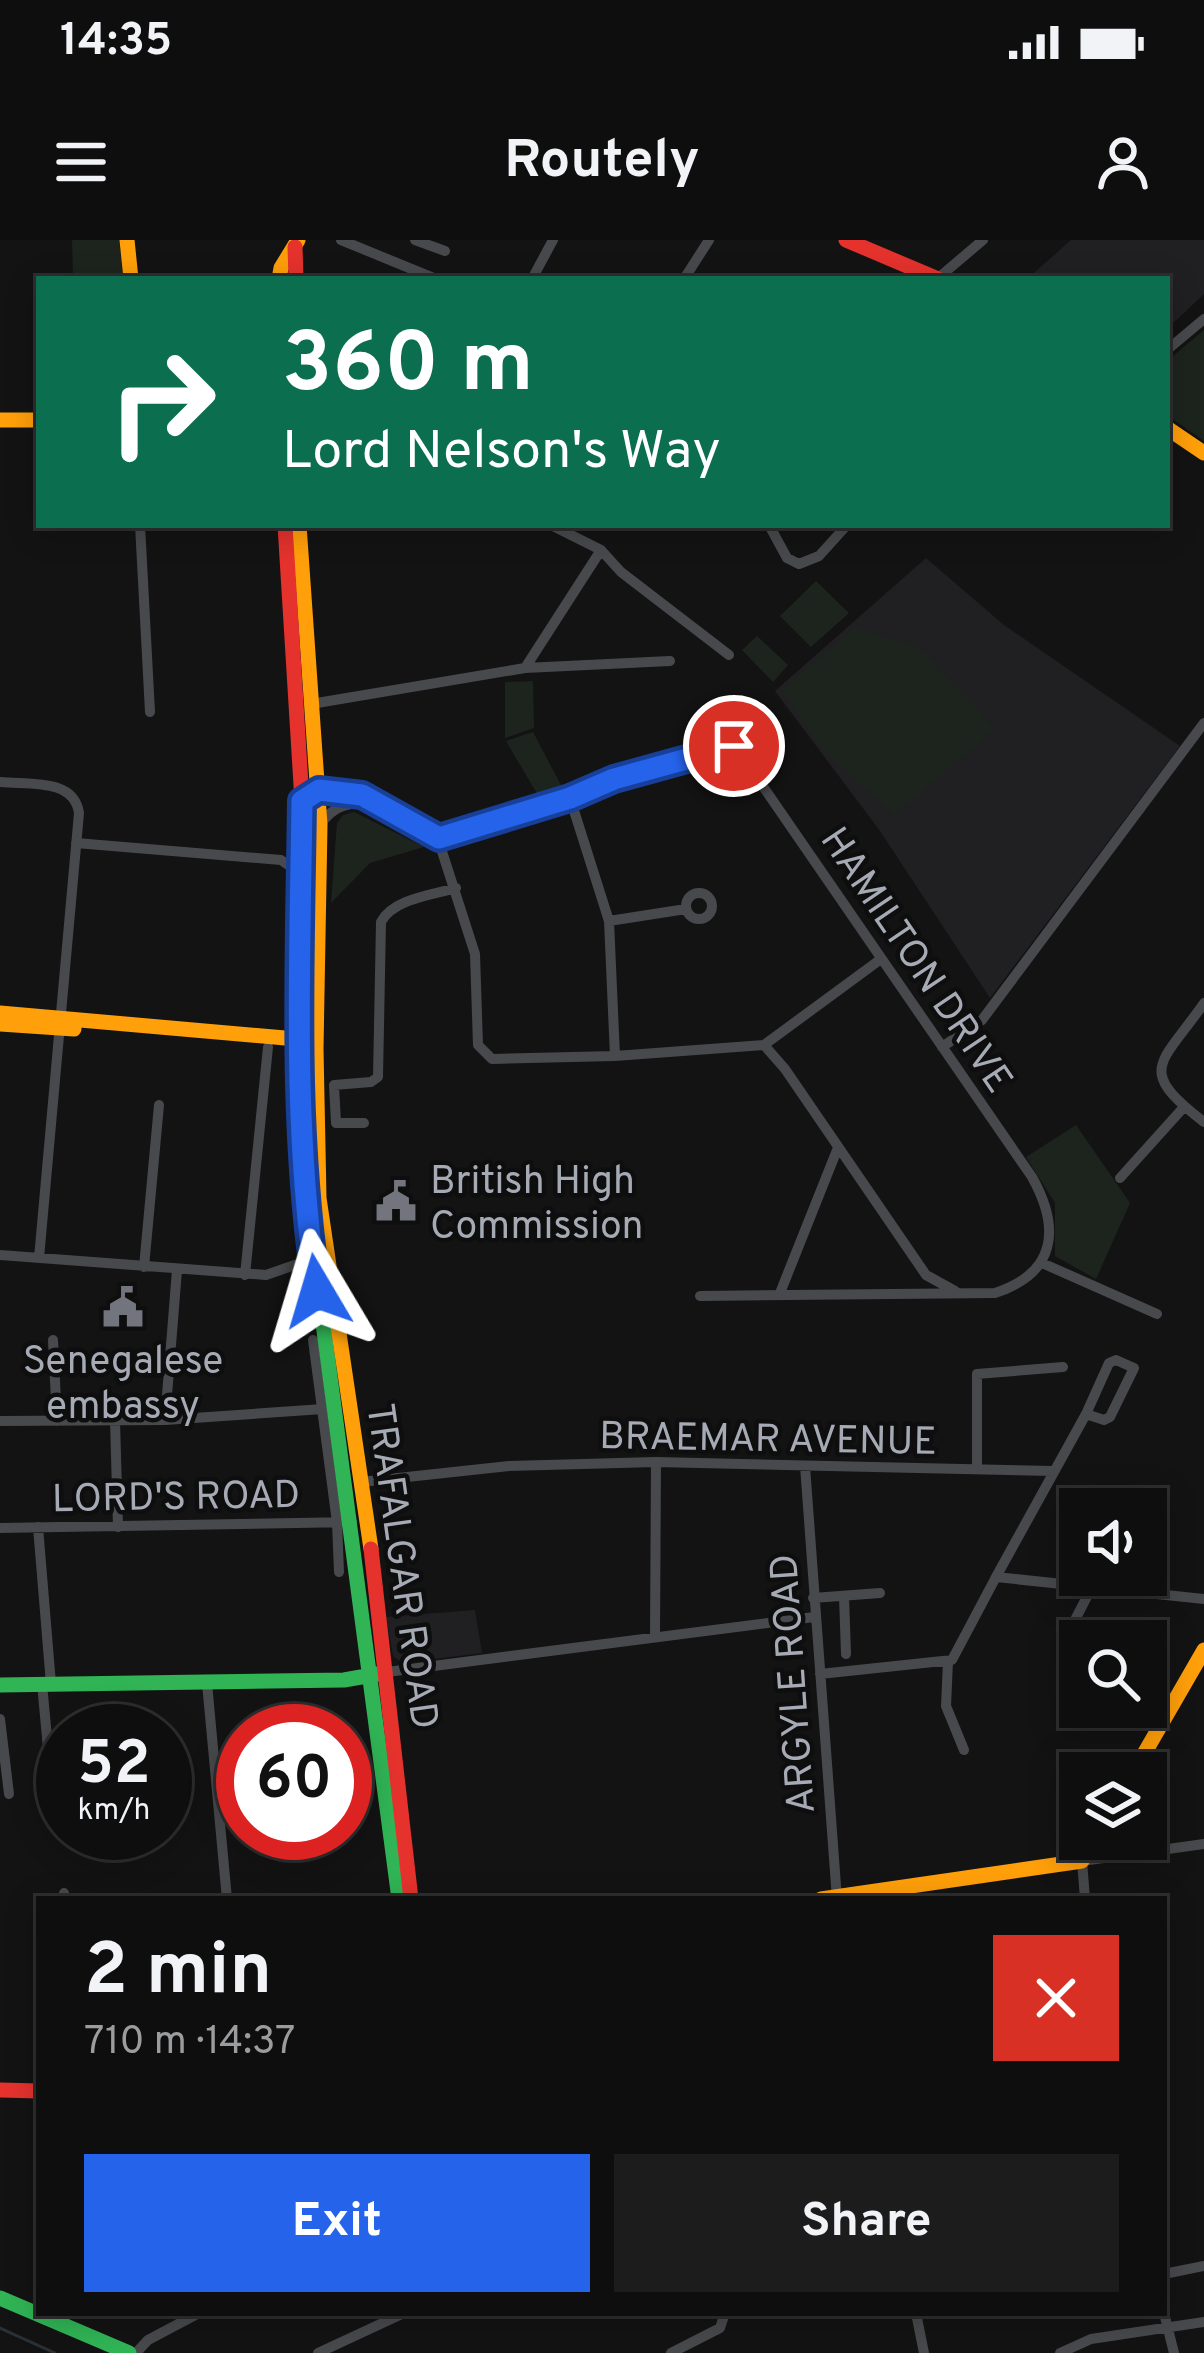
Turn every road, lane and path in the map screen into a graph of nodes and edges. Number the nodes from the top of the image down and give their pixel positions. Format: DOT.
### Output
graph roads {
  1 [pos="127,240"];
  2 [pos="341,240"];
  3 [pos="415,240"];
  4 [pos="553,240"];
  5 [pos="709,240"];
  6 [pos="846,240"];
  7 [pos="983,240"];
  8 [pos="297,243"];
  9 [pos="446,251"];
  10 [pos="131,276"];
  11 [pos="280,276"];
  12 [pos="296,276"];
  13 [pos="429,276"];
  14 [pos="534,276"];
  15 [pos="686,276"];
  16 [pos="930,276"];
  17 [pos="941,276"];
  18 [pos="1204,319"];
  19 [pos="1170,347"];
  20 [pos="36,419"];
  21 [pos="0,420"];
  22 [pos="1170,430"];
  23 [pos="1204,453"];
  24 [pos="140,528"];
  25 [pos="285,528"];
  26 [pos="299,528"];
  27 [pos="556,528"];
  28 [pos="771,528"];
  29 [pos="844,528"];
  30 [pos="601,550"];
  31 [pos="729,655"];
  32 [pos="670,661"];
  33 [pos="525,668"];
  34 [pos="311,704"];
  35 [pos="150,712"];
  36 [pos="720,724"];
  37 [pos="1204,724"];
  38 [pos="734,746"];
  39 [pos="0,782"];
  40 [pos="319,790"];
  41 [pos="570,798"];
  42 [pos="302,801"];
  43 [pos="384,807"];
  44 [pos="320,825"];
  45 [pos="439,838"];
  46 [pos="76,843"];
  47 [pos="301,874"];
  48 [pos="456,888"];
  49 [pos="686,909"];
  50 [pos="609,922"];
  51 [pos="881,959"];
  52 [pos="1204,1003"];
  53 [pos="299,1005"];
  54 [pos="0,1013"];
  55 [pos="63,1023"];
  56 [pos="0,1024"];
  57 [pos="274,1044"];
  58 [pos="297,1044"];
  59 [pos="316,1044"];
  60 [pos="764,1046"];
  61 [pos="942,1047"];
  62 [pos="615,1056"];
  63 [pos="298,1070"];
  64 [pos="159,1105"];
  65 [pos="1184,1107"];
  66 [pos="1204,1122"];
  67 [pos="364,1123"];
  68 [pos="837,1150"];
  69 [pos="1120,1178"];
  70 [pos="0,1255"];
  71 [pos="39,1258"];
  72 [pos="312,1259"];
  73 [pos="1042,1263"];
  74 [pos="144,1267"];
  75 [pos="177,1270"];
  76 [pos="245,1275"];
  77 [pos="956,1292"];
  78 [pos="780,1293"];
  79 [pos="700,1296"];
  80 [pos="1157,1314"];
  81 [pos="53,1340"];
  82 [pos="313,1340"];
  83 [pos="1063,1366"];
  84 [pos="322,1408"];
  85 [pos="1086,1414"];
  86 [pos="115,1420"];
  87 [pos="165,1420"];
  88 [pos="0,1421"];
  89 [pos="57,1421"];
  90 [pos="656,1462"];
  91 [pos="805,1466"];
  92 [pos="977,1469"];
  93 [pos="1054,1471"];
  94 [pos="361,1482"];
  95 [pos="344,1522"];
  96 [pos="38,1527"];
  97 [pos="118,1527"];
  98 [pos="0,1528"];
  99 [pos="339,1572"];
  100 [pos="996,1577"];
  101 [pos="1059,1584"];
  102 [pos="880,1593"];
  103 [pos="1167,1595"];
  104 [pos="844,1596"];
  105 [pos="813,1598"];
  106 [pos="1204,1599"];
  107 [pos="814,1617"];
  108 [pos="655,1637"];
  109 [pos="1204,1650"];
  110 [pos="846,1654"];
  111 [pos="948,1661"];
  112 [pos="820,1673"];
  113 [pos="379,1674"];
  114 [pos="207,1683"];
  115 [pos="46,1684"];
  116 [pos="0,1685"];
  117 [pos="47,1704"];
  118 [pos="0,1719"];
  119 [pos="964,1750"];
  120 [pos="1145,1752"];
  121 [pos="9,1794"];
  122 [pos="1204,1844"];
  123 [pos="1082,1862"];
  124 [pos="227,1896"];
  125 [pos="398,1896"];
  126 [pos="411,1896"];
  127 [pos="832,1896"];
  128 [pos="846,1896"];
  129 [pos="1085,1896"];
  130 [pos="0,2090"];
  131 [pos="36,2091"];
  132 [pos="1204,2266"];
  133 [pos="1167,2273"];
  134 [pos="0,2298"];
  135 [pos="193,2316"];
  136 [pos="398,2316"];
  137 [pos="724,2316"];
  138 [pos="917,2316"];
  139 [pos="1166,2319"];
  140 [pos="1204,2323"];
  141 [pos="90,2346"];
  142 [pos="132,2353"];
  143 [pos="319,2353"];
  144 [pos="670,2353"];
  145 [pos="924,2353"];
  146 [pos="1060,2353"];
  147 [pos="1174,2353"];
  1 -- 10 [label="main road"];
  2 -- 13 [label="street"];
  3 -- 9 [label="street"];
  4 -- 14 [label="street"];
  5 -- 15 [label="street"];
  6 -- 16 [label="main road"];
  7 -- 17 [label="street"];
  8 -- 11 [label="main road"];
  8 -- 12 [label="main road"];
  18 -- 19 [label="street"];
  20 -- 21 [label="main road"];
  22 -- 23 [label="main road"];
  24 -- 35 [label="street"];
  25 -- 42 [label="main road"];
  26 -- 34 [label="main road, TRAFALGAR ROAD"];
  27 -- 30 [label="street"];
  28 -- 29 [label="street"];
  30 -- 31 [label="street"];
  30 -- 33 [label="street"];
  32 -- 33 [label="street"];
  33 -- 34 [label="street"];
  34 -- 40 [label="main road, TRAFALGAR ROAD"];
  36 -- 38 [label="street, HAMILTON DRIVE"];
  37 -- 61 [label="street"];
  38 -- 41 [label="street"];
  38 -- 51 [label="street, HAMILTON DRIVE"];
  39 -- 46 [label="street"];
  40 -- 42 [label="main road"];
  40 -- 43 [label="street"];
  40 -- 44 [label="main road, TRAFALGAR ROAD"];
  41 -- 45 [label="street"];
  41 -- 50 [label="street"];
  42 -- 47 [label="main road"];
  43 -- 44 [label="street"];
  43 -- 45 [label="street"];
  44 -- 59 [label="main road, TRAFALGAR ROAD"];
  45 -- 48 [label="street"];
  46 -- 47 [label="street"];
  46 -- 55 [label="street"];
  47 -- 53 [label="main road"];
  48 -- 62 [label="street"];
  48 -- 67 [label="street"];
  49 -- 50 [label="street"];
  50 -- 62 [label="street"];
  51 -- 60 [label="street"];
  51 -- 61 [label="street, HAMILTON DRIVE"];
  52 -- 65 [label="street"];
  53 -- 57 [label="main road"];
  53 -- 58 [label="main road"];
  54 -- 55 [label="main road"];
  55 -- 56 [label="main road"];
  55 -- 57 [label="main road"];
  55 -- 71 [label="street"];
  57 -- 58 [label="main road"];
  57 -- 63 [label="main road"];
  57 -- 76 [label="street"];
  58 -- 59 [label="main road"];
  58 -- 63 [label="main road"];
  59 -- 94 [label="main road, TRAFALGAR ROAD"];
  60 -- 62 [label="street"];
  60 -- 68 [label="street"];
  61 -- 73 [label="street, HAMILTON DRIVE"];
  63 -- 72 [label="main road"];
  64 -- 74 [label="street"];
  65 -- 66 [label="street"];
  65 -- 69 [label="street"];
  68 -- 77 [label="street"];
  68 -- 78 [label="street"];
  70 -- 71 [label="street"];
  71 -- 74 [label="street"];
  72 -- 76 [label="street"];
  72 -- 95 [label="main road, TRAFALGAR ROAD"];
  73 -- 77 [label="street"];
  73 -- 80 [label="street"];
  74 -- 75 [label="street"];
  75 -- 76 [label="street"];
  75 -- 87 [label="street"];
  77 -- 78 [label="street"];
  78 -- 79 [label="street"];
  81 -- 89 [label="street"];
  82 -- 84 [label="street"];
  83 -- 92 [label="street"];
  84 -- 87 [label="street"];
  84 -- 95 [label="street"];
  85 -- 85 [label="street"];
  85 -- 93 [label="street"];
  86 -- 87 [label="street"];
  86 -- 89 [label="street"];
  86 -- 97 [label="street"];
  88 -- 89 [label="street"];
  90 -- 91 [label="street, BRAEMAR AVENUE"];
  90 -- 94 [label="street, BRAEMAR AVENUE"];
  90 -- 108 [label="street"];
  91 -- 92 [label="street, BRAEMAR AVENUE"];
  91 -- 105 [label="street, ARGYLE ROAD"];
  92 -- 93 [label="street, BRAEMAR AVENUE"];
  93 -- 100 [label="street"];
  94 -- 113 [label="main road, TRAFALGAR ROAD"];
  95 -- 97 [label="street, LORD'S ROAD"];
  95 -- 99 [label="street"];
  95 -- 113 [label="main road, TRAFALGAR ROAD"];
  96 -- 97 [label="street, LORD'S ROAD"];
  96 -- 98 [label="street, LORD'S ROAD"];
  96 -- 115 [label="street"];
  100 -- 101 [label="street"];
  100 -- 111 [label="street"];
  102 -- 104 [label="street"];
  103 -- 106 [label="street"];
  104 -- 105 [label="street"];
  104 -- 110 [label="street"];
  105 -- 107 [label="street, ARGYLE ROAD"];
  107 -- 108 [label="street"];
  107 -- 112 [label="street, ARGYLE ROAD"];
  108 -- 113 [label="street"];
  109 -- 120 [label="main road"];
  111 -- 112 [label="street"];
  111 -- 119 [label="street"];
  112 -- 127 [label="street, ARGYLE ROAD"];
  113 -- 114 [label="main road"];
  113 -- 125 [label="main road, TRAFALGAR ROAD"];
  113 -- 126 [label="main road, TRAFALGAR ROAD"];
  114 -- 115 [label="main road"];
  114 -- 124 [label="street"];
  115 -- 116 [label="main road"];
  115 -- 117 [label="street"];
  118 -- 121 [label="street"];
  122 -- 123 [label="street"];
  123 -- 128 [label="main road"];
  123 -- 129 [label="street"];
  130 -- 131 [label="main road"];
  132 -- 133 [label="street"];
  134 -- 141 [label="main road"];
  135 -- 142 [label="street"];
  136 -- 143 [label="street"];
  137 -- 144 [label="street"];
  138 -- 145 [label="street"];
  139 -- 140 [label="street"];
  139 -- 146 [label="street"];
  139 -- 147 [label="street"];
  141 -- 142 [label="main road"];
}
